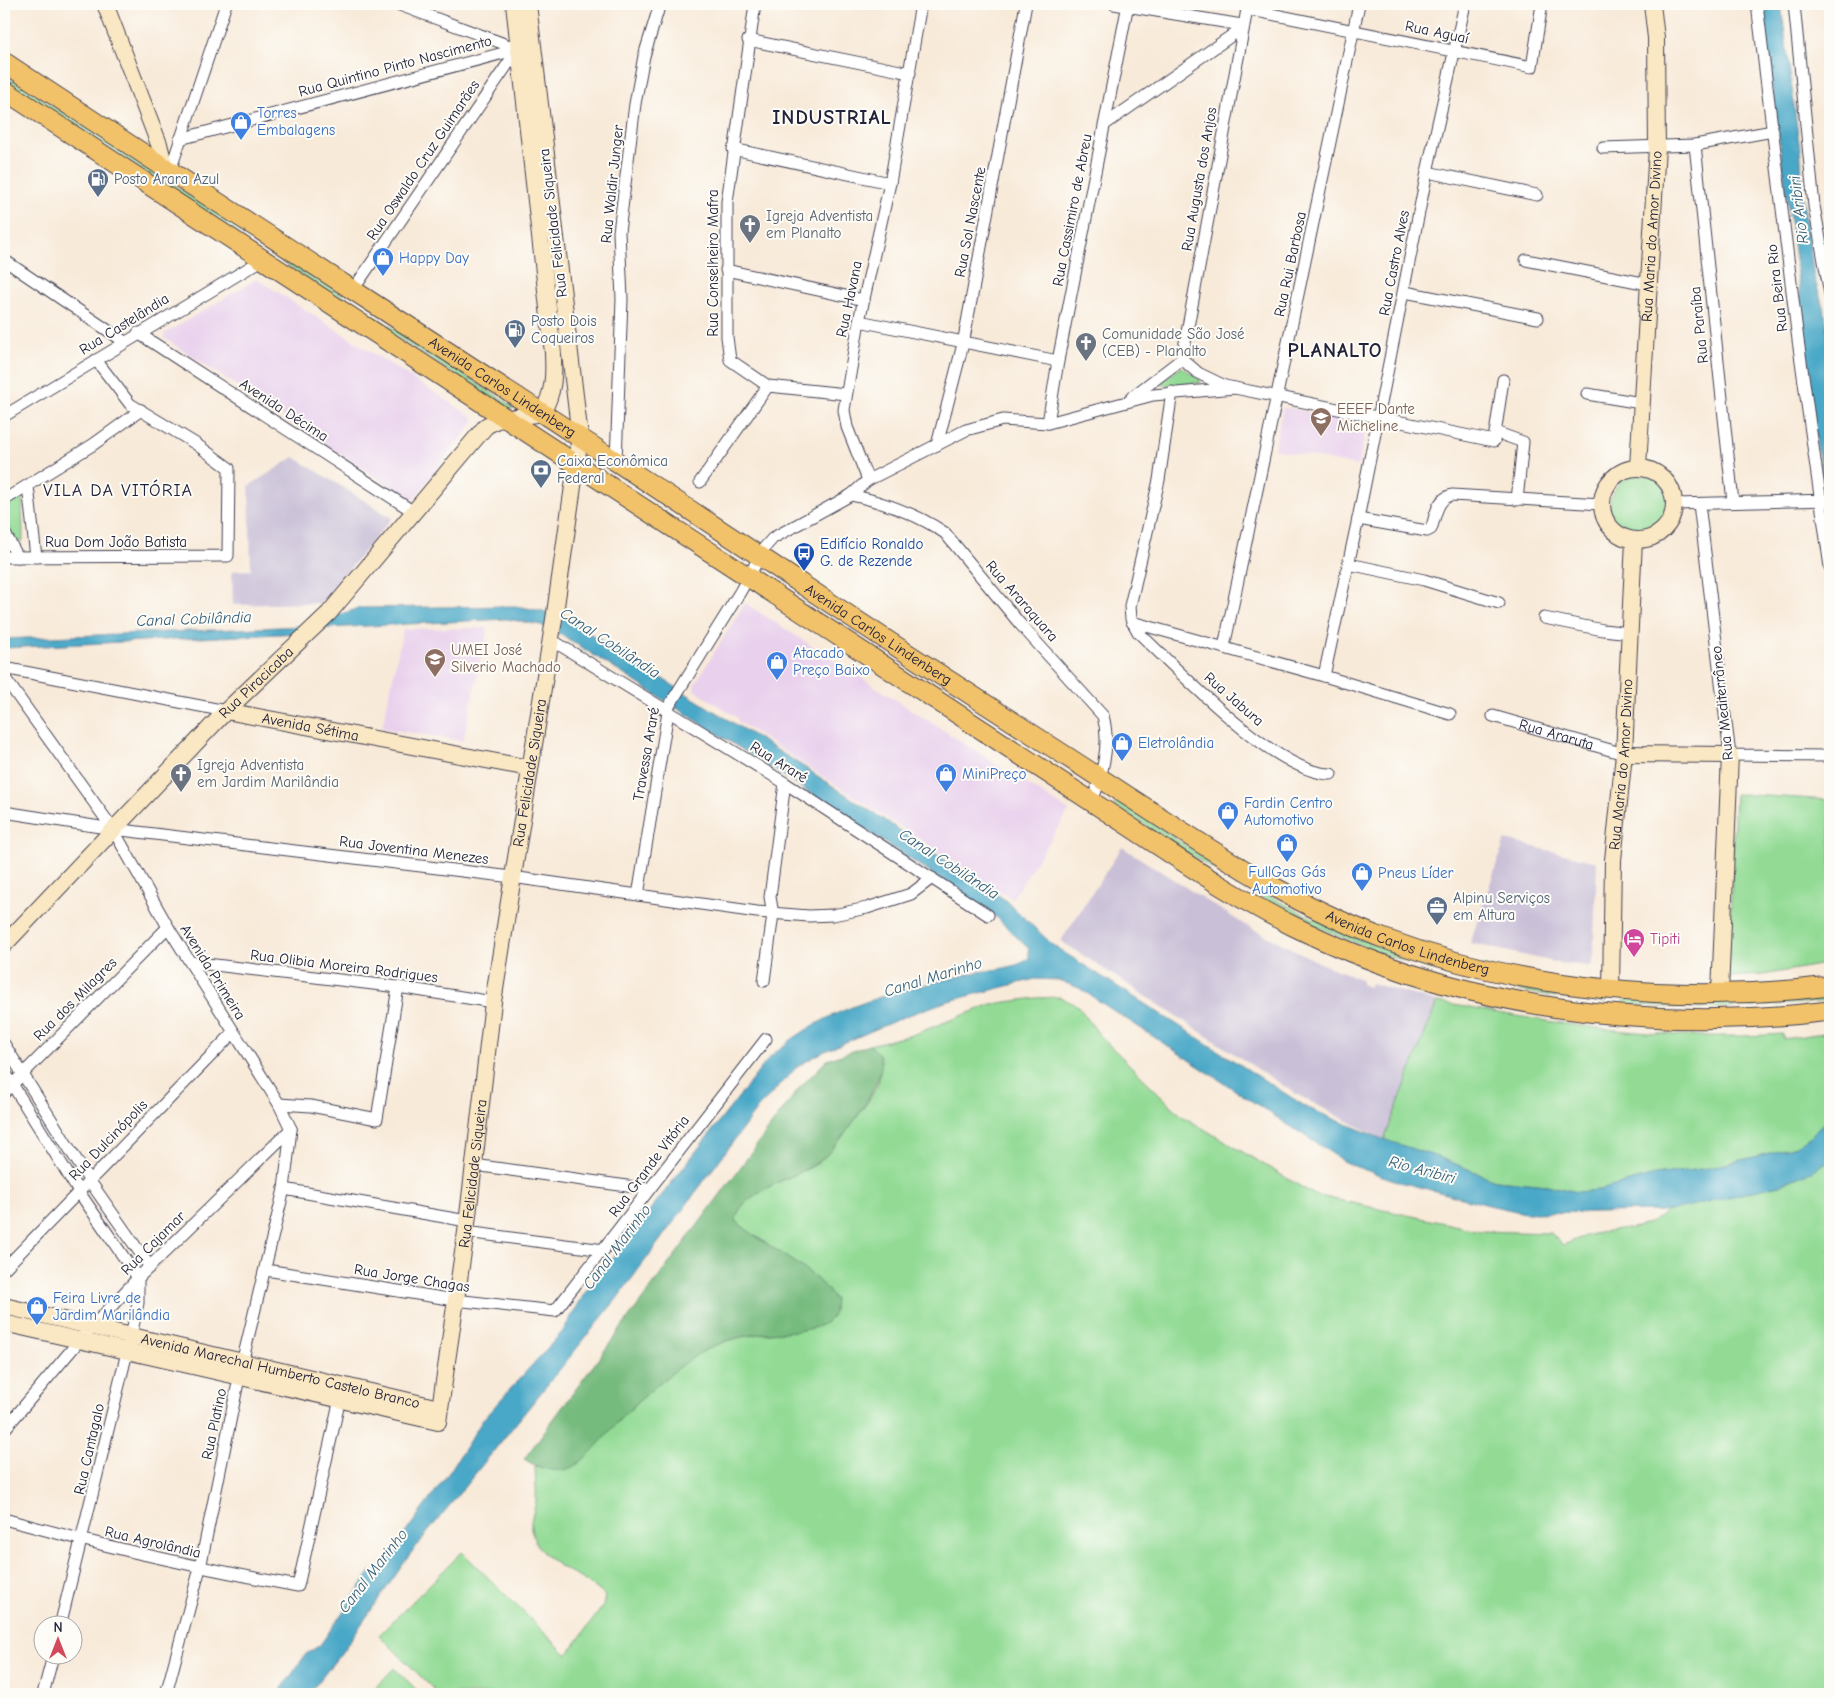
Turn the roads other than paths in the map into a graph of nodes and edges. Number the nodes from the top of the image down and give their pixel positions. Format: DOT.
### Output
graph roads {
  1 [pos="105,4"];
  2 [pos="226,4"];
  3 [pos="397,4"];
  4 [pos="514,4"];
  5 [pos="528,4"];
  6 [pos="660,4"];
  7 [pos="755,4"];
  8 [pos="921,4"];
  9 [pos="1026,4"];
  10 [pos="1114,4"];
  11 [pos="1359,4"];
  12 [pos="1465,4"];
  13 [pos="1542,4"];
  14 [pos="1652,4"];
  15 [pos="1757,4"];
  16 [pos="1794,4"];
  17 [pos="1128,5"];
  18 [pos="1247,6"];
  19 [pos="1242,27"];
  20 [pos="1355,30"];
  21 [pos="748,40"];
  22 [pos="525,47"];
  23 [pos="1453,50"];
  24 [pos="4,62"];
  25 [pos="910,73"];
  26 [pos="4,90"];
  27 [pos="1104,125"];
  28 [pos="1773,132"];
  29 [pos="180,139"];
  30 [pos="1695,144"];
  31 [pos="1657,147"];
  32 [pos="1603,148"];
  33 [pos="733,149"];
  34 [pos="168,169"];
  35 [pos="1427,172"];
  36 [pos="890,183"];
  37 [pos="1537,195"];
  38 [pos="1825,238"];
  39 [pos="262,260"];
  40 [pos="1526,260"];
  41 [pos="5,262"];
  42 [pos="726,270"];
  43 [pos="1648,284"];
  44 [pos="353,290"];
  45 [pos="1404,292"];
  46 [pos="1830,294"];
  47 [pos="864,300"];
  48 [pos="1538,318"];
  49 [pos="859,321"];
  50 [pos="138,333"];
  51 [pos="125,342"];
  52 [pos="963,344"];
  53 [pos="1182,359"];
  54 [pos="96,360"];
  55 [pos="1058,361"];
  56 [pos="1157,379"];
  57 [pos="1503,380"];
  58 [pos="1206,384"];
  59 [pos="768,386"];
  60 [pos="1172,392"];
  61 [pos="846,394"];
  62 [pos="1159,394"];
  63 [pos="1586,394"];
  64 [pos="1278,395"];
  65 [pos="1641,403"];
  66 [pos="1118,405"];
  67 [pos="141,410"];
  68 [pos="542,413"];
  69 [pos="4,416"];
  70 [pos="1379,416"];
  71 [pos="504,418"];
  72 [pos="1048,423"];
  73 [pos="1495,432"];
  74 [pos="529,434"];
  75 [pos="580,437"];
  76 [pos="938,444"];
  77 [pos="616,461"];
  78 [pos="575,466"];
  79 [pos="1638,467"];
  80 [pos="868,480"];
  81 [pos="700,482"];
  82 [pos="28,486"];
  83 [pos="851,495"];
  84 [pos="4,500"];
  85 [pos="1517,500"];
  86 [pos="1824,500"];
  87 [pos="1733,502"];
  88 [pos="1601,504"];
  89 [pos="1675,504"];
  90 [pos="1699,504"];
  91 [pos="414,512"];
  92 [pos="1358,519"];
  93 [pos="4,532"];
  94 [pos="1634,540"];
  95 [pos="760,556"];
  96 [pos="4,557"];
  97 [pos="18,557"];
  98 [pos="36,557"];
  99 [pos="1349,564"];
  100 [pos="1830,567"];
  101 [pos="748,579"];
  102 [pos="1499,603"];
  103 [pos="1544,618"];
  104 [pos="1132,622"];
  105 [pos="1630,633"];
  106 [pos="550,637"];
  107 [pos="1224,647"];
  108 [pos="4,668"];
  109 [pos="1324,676"];
  110 [pos="4,677"];
  111 [pos="668,708"];
  112 [pos="226,711"];
  113 [pos="1450,714"];
  114 [pos="1494,716"];
  115 [pos="1624,754"];
  116 [pos="1730,755"];
  117 [pos="1830,756"];
  118 [pos="530,768"];
  119 [pos="1331,774"];
  120 [pos="1100,778"];
  121 [pos="785,783"];
  122 [pos="1092,802"];
  123 [pos="4,812"];
  124 [pos="114,829"];
  125 [pos="512,877"];
  126 [pos="932,878"];
  127 [pos="638,895"];
  128 [pos="773,914"];
  129 [pos="988,915"];
  130 [pos="168,927"];
  131 [pos="4,945"];
  132 [pos="190,962"];
  133 [pos="764,981"];
  134 [pos="1830,986"];
  135 [pos="398,987"];
  136 [pos="1611,989"];
  137 [pos="1720,993"];
  138 [pos="493,1002"];
  139 [pos="1830,1011"];
  140 [pos="1610,1013"];
  141 [pos="233,1033"];
  142 [pos="766,1039"];
  143 [pos="4,1044"];
  144 [pos="4,1071"];
  145 [pos="22,1074"];
  146 [pos="8,1089"];
  147 [pos="279,1104"];
  148 [pos="291,1129"];
  149 [pos="474,1165"];
  150 [pos="89,1180"];
  151 [pos="284,1189"];
  152 [pos="649,1189"];
  153 [pos="79,1192"];
  154 [pos="466,1227"];
  155 [pos="604,1250"];
  156 [pos="150,1267"];
  157 [pos="4,1270"];
  158 [pos="266,1270"];
  159 [pos="138,1278"];
  160 [pos="455,1300"];
  161 [pos="4,1306"];
  162 [pos="555,1311"];
  163 [pos="4,1323"];
  164 [pos="93,1327"];
  165 [pos="131,1336"];
  166 [pos="79,1341"];
  167 [pos="127,1352"];
  168 [pos="241,1370"];
  169 [pos="341,1393"];
  170 [pos="438,1415"];
  171 [pos="4,1430"];
  172 [pos="4,1519"];
  173 [pos="82,1541"];
  174 [pos="200,1568"];
  175 [pos="63,1616"];
  176 [pos="50,1666"];
  177 [pos="43,1694"];
  178 [pos="166,1694"];
  1 -- 34 [label="street"];
  2 -- 29 [label="street"];
  3 -- 22 [label="street"];
  4 -- 22 [label="street, Rua Felicidade Siqueira"];
  5 -- 22 [label="street, Rua Felicidade Siqueira"];
  6 -- 77 [label="street, Rua Waldir Junger"];
  7 -- 21 [label="street, Rua Conselheiro Mafra"];
  8 -- 25 [label="street, Rua Havana"];
  9 -- 52 [label="street, Rua Sol Nascente"];
  10 -- 17 [label="street"];
  11 -- 20 [label="street, Rua Rui Barbosa"];
  12 -- 23 [label="street, Rua Castro Alves"];
  13 -- 23 [label="street, Rua Aguaí"];
  14 -- 31 [label="street, Rua Maria do Amor Divino"];
  15 -- 28 [label="street, Rua Beira Rio"];
  16 -- 38 [label="street"];
  17 -- 19 [label="street"];
  17 -- 27 [label="street, Rua Cassimiro de Abreu"];
  18 -- 19 [label="street, Rua Augusta dos Anjos"];
  18 -- 20 [label="street, Rua Aguaí"];
  19 -- 27 [label="street"];
  19 -- 53 [label="street, Rua Augusta dos Anjos"];
  20 -- 23 [label="street, Rua Aguaí"];
  20 -- 64 [label="street, Rua Rui Barbosa"];
  21 -- 25 [label="street"];
  21 -- 33 [label="street, Rua Conselheiro Mafra"];
  22 -- 29 [label="street, Rua Quintino Pinto Nascimento"];
  22 -- 44 [label="street, Rua Oswaldo Cruz Guimarães"];
  22 -- 68 [label="street, Rua Felicidade Siqueira"];
  22 -- 75 [label="street, Rua Felicidade Siqueira"];
  23 -- 35 [label="street, Rua Castro Alves"];
  24 -- 34 [label="main road, Avenida Carlos Lindenberg"];
  25 -- 36 [label="street, Rua Havana"];
  26 -- 39 [label="main road, Avenida Carlos Lindenberg"];
  27 -- 55 [label="street, Rua Cassimiro de Abreu"];
  28 -- 30 [label="street"];
  28 -- 86 [label="street, Rua Beira Rio"];
  29 -- 34 [label="street"];
  30 -- 31 [label="street"];
  30 -- 87 [label="street, Rua Paraíba"];
  31 -- 32 [label="street"];
  31 -- 43 [label="street, Rua Maria do Amor Divino"];
  33 -- 36 [label="street"];
  33 -- 42 [label="street, Rua Conselheiro Mafra"];
  34 -- 44 [label="main road, Avenida Carlos Lindenberg"];
  35 -- 37 [label="street"];
  35 -- 45 [label="street, Rua Castro Alves"];
  36 -- 47 [label="street, Rua Havana"];
  38 -- 46 [label="street"];
  39 -- 50 [label="street, Rua Castelândia"];
  39 -- 71 [label="main road, Avenida Carlos Lindenberg"];
  40 -- 43 [label="street"];
  41 -- 51 [label="street"];
  42 -- 47 [label="street"];
  42 -- 59 [label="street, Rua Conselheiro Mafra"];
  43 -- 65 [label="street, Rua Maria do Amor Divino"];
  44 -- 68 [label="main road, Avenida Carlos Lindenberg"];
  45 -- 48 [label="street"];
  45 -- 70 [label="street, Rua Castro Alves"];
  47 -- 49 [label="street, Rua Havana"];
  49 -- 52 [label="street"];
  49 -- 61 [label="street, Rua Havana"];
  50 -- 51 [label="street, Rua Castelândia"];
  50 -- 91 [label="street, Avenida Décima"];
  51 -- 54 [label="street, Rua Castelândia"];
  52 -- 55 [label="street"];
  52 -- 76 [label="street, Rua Sol Nascente"];
  53 -- 56 [label="street"];
  53 -- 58 [label="street"];
  54 -- 67 [label="street"];
  54 -- 69 [label="street, Rua Castelândia"];
  55 -- 72 [label="street, Rua Cassimiro de Abreu"];
  56 -- 62 [label="street"];
  56 -- 66 [label="street"];
  57 -- 73 [label="street"];
  58 -- 60 [label="street, Travessa Araré"];
  58 -- 64 [label="street"];
  59 -- 61 [label="street"];
  59 -- 81 [label="street"];
  60 -- 62 [label="street, Travessa Araré"];
  60 -- 104 [label="street"];
  61 -- 80 [label="street, Rua Havana"];
  62 -- 66 [label="street, Travessa Araré"];
  63 -- 65 [label="street"];
  64 -- 70 [label="street"];
  64 -- 107 [label="street, Rua Rui Barbosa"];
  65 -- 79 [label="street, Rua Maria do Amor Divino"];
  66 -- 72 [label="street, Travessa Araré"];
  67 -- 82 [label="street"];
  67 -- 98 [label="street, Rua Dom João Batista"];
  68 -- 71 [label="street"];
  68 -- 74 [label="main road"];
  68 -- 75 [label="main road, Avenida Carlos Lindenberg"];
  70 -- 73 [label="street"];
  70 -- 92 [label="street, Rua Castro Alves"];
  71 -- 74 [label="main road, Avenida Carlos Lindenberg"];
  71 -- 91 [label="street, Rua Piracicaba"];
  72 -- 76 [label="street, Travessa Araré"];
  73 -- 85 [label="street"];
  74 -- 78 [label="main road, Avenida Carlos Lindenberg"];
  75 -- 77 [label="main road, Avenida Carlos Lindenberg"];
  75 -- 78 [label="street, Rua Felicidade Siqueira"];
  76 -- 80 [label="street, Travessa Araré"];
  77 -- 95 [label="main road, Avenida Carlos Lindenberg"];
  78 -- 101 [label="main road, Avenida Carlos Lindenberg"];
  78 -- 106 [label="street, Rua Felicidade Siqueira"];
  79 -- 88 [label="street"];
  79 -- 89 [label="street"];
  80 -- 83 [label="street, Travessa Araré"];
  82 -- 84 [label="street"];
  82 -- 98 [label="street"];
  83 -- 95 [label="street, Travessa Araré"];
  83 -- 120 [label="street, Rua Araraquara"];
  85 -- 88 [label="street"];
  85 -- 92 [label="street"];
  86 -- 87 [label="street"];
  86 -- 100 [label="street, Rua Beira Rio"];
  87 -- 90 [label="street"];
  88 -- 94 [label="street"];
  89 -- 90 [label="street"];
  89 -- 94 [label="street"];
  90 -- 116 [label="street, Rua Mediterrâneo"];
  91 -- 112 [label="street, Rua Piracicaba"];
  92 -- 99 [label="street, Rua Castro Alves"];
  93 -- 97 [label="street"];
  94 -- 105 [label="street, Rua Maria do Amor Divino"];
  95 -- 101 [label="street, Travessa Araré"];
  95 -- 120 [label="main road, Avenida Carlos Lindenberg"];
  96 -- 97 [label="street, Rua Dom João Batista"];
  97 -- 98 [label="street, Rua Dom João Batista"];
  99 -- 102 [label="street"];
  99 -- 109 [label="street, Rua Castro Alves"];
  101 -- 111 [label="street, Travessa Araré"];
  101 -- 122 [label="main road, Avenida Carlos Lindenberg"];
  103 -- 105 [label="street"];
  104 -- 107 [label="street"];
  104 -- 119 [label="street, Rua Jabura"];
  105 -- 115 [label="street, Rua Maria do Amor Divino"];
  106 -- 111 [label="street, Rua Araré"];
  106 -- 118 [label="street, Rua Felicidade Siqueira"];
  107 -- 109 [label="street"];
  108 -- 112 [label="street, Avenida Sétima"];
  109 -- 113 [label="street"];
  110 -- 124 [label="street, Avenida Primeira"];
  111 -- 121 [label="street, Rua Araré"];
  111 -- 127 [label="street, Travessa Araré"];
  112 -- 118 [label="street, Avenida Sétima"];
  112 -- 124 [label="street, Rua Piracicaba"];
  114 -- 115 [label="street, Rua Araruta"];
  115 -- 116 [label="street, Rua Araruta"];
  115 -- 136 [label="street, Rua Maria do Amor Divino"];
  116 -- 117 [label="street, Rua Araruta"];
  116 -- 137 [label="street, Rua Mediterrâneo"];
  118 -- 125 [label="street, Rua Felicidade Siqueira"];
  120 -- 122 [label="street, Rua Araraquara"];
  120 -- 136 [label="main road, Avenida Carlos Lindenberg"];
  121 -- 126 [label="street, Rua Araré"];
  121 -- 128 [label="street"];
  122 -- 140 [label="main road, Avenida Carlos Lindenberg"];
  123 -- 124 [label="street, Rua Joventina Menezes"];
  124 -- 125 [label="street, Rua Joventina Menezes"];
  124 -- 130 [label="street, Avenida Primeira"];
  124 -- 131 [label="street, Rua Piracicaba"];
  125 -- 127 [label="street, Rua Joventina Menezes"];
  125 -- 138 [label="street, Rua Felicidade Siqueira"];
  126 -- 128 [label="street, Rua Joventina Menezes"];
  126 -- 129 [label="street, Rua Araré"];
  127 -- 128 [label="street, Rua Joventina Menezes"];
  128 -- 133 [label="street"];
  130 -- 132 [label="street, Avenida Primeira"];
  130 -- 145 [label="street, Rua dos Milagres"];
  132 -- 135 [label="street, Rua Olibia Moreira Rodrigues"];
  132 -- 141 [label="street, Avenida Primeira"];
  134 -- 137 [label="main road, Avenida Carlos Lindenberg"];
  135 -- 138 [label="street, Rua Olibia Moreira Rodrigues"];
  135 -- 147 [label="street"];
  136 -- 137 [label="main road, Avenida Carlos Lindenberg"];
  136 -- 140 [label="main road"];
  138 -- 149 [label="street, Rua Felicidade Siqueira"];
  139 -- 140 [label="main road, Avenida Carlos Lindenberg"];
  141 -- 147 [label="street, Avenida Primeira"];
  141 -- 150 [label="street, Rua Dulcinópolis"];
  142 -- 152 [label="street, Rua Grande Vitória"];
  143 -- 145 [label="street"];
  144 -- 146 [label="street"];
  145 -- 146 [label="street, Rua dos Milagres"];
  145 -- 150 [label="street"];
  146 -- 153 [label="street"];
  147 -- 148 [label="street, Avenida Primeira"];
  148 -- 151 [label="street, Rua Platino"];
  148 -- 156 [label="street, Rua Cajamar"];
  149 -- 152 [label="street"];
  149 -- 154 [label="street, Rua Felicidade Siqueira"];
  150 -- 153 [label="street, Rua Dulcinópolis"];
  150 -- 156 [label="street"];
  151 -- 154 [label="street"];
  151 -- 158 [label="street, Rua Platino"];
  152 -- 155 [label="street, Rua Grande Vitória"];
  153 -- 157 [label="street, Rua Dulcinópolis"];
  153 -- 159 [label="street"];
  154 -- 155 [label="street"];
  154 -- 160 [label="street, Rua Felicidade Siqueira"];
  155 -- 162 [label="street, Rua Grande Vitória"];
  156 -- 159 [label="street, Rua Cajamar"];
  158 -- 160 [label="street, Rua Jorge Chagas"];
  158 -- 168 [label="street, Rua Platino"];
  159 -- 164 [label="street, Rua Cajamar"];
  159 -- 165 [label="street, Rua Cantagalo"];
  160 -- 162 [label="street, Rua Jorge Chagas"];
  160 -- 170 [label="street, Rua Felicidade Siqueira"];
  161 -- 164 [label="street, Avenida Marechal Humberto Castelo Branco"];
  163 -- 166 [label="street, Avenida Marechal Humberto Castelo Branco"];
  164 -- 165 [label="street, Avenida Marechal Humberto Castelo Branco"];
  164 -- 166 [label="street, Rua Cajamar"];
  165 -- 167 [label="street, Rua Cantagalo"];
  165 -- 168 [label="street, Avenida Marechal Humberto Castelo Branco"];
  166 -- 167 [label="street, Avenida Marechal Humberto Castelo Branco"];
  166 -- 171 [label="street, Rua Cajamar"];
  167 -- 168 [label="street, Avenida Marechal Humberto Castelo Branco"];
  167 -- 173 [label="street, Rua Cantagalo"];
  168 -- 169 [label="street, Avenida Marechal Humberto Castelo Branco"];
  168 -- 174 [label="street, Rua Platino"];
  169 -- 170 [label="street, Avenida Marechal Humberto Castelo Branco"];
  169 -- 174 [label="street, Rua Agrolândia"];
  172 -- 173 [label="street, Rua Agrolândia"];
  173 -- 174 [label="street, Rua Agrolândia"];
  173 -- 175 [label="street, Rua Cantagalo"];
  174 -- 178 [label="street, Rua Platino"];
  176 -- 177 [label="street"];
}
